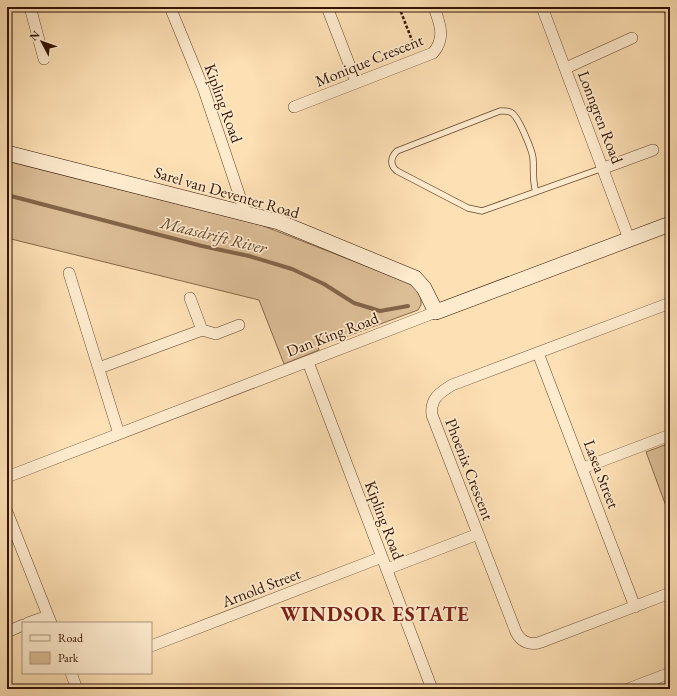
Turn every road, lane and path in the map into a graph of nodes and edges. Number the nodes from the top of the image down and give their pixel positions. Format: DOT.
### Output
graph roads {
  1 [pos="30,7"];
  2 [pos="170,7"];
  3 [pos="327,7"];
  4 [pos="399,7"];
  5 [pos="434,7"];
  6 [pos="542,7"];
  7 [pos="667,7"];
  8 [pos="670,22"];
  9 [pos="632,38"];
  10 [pos="44,59"];
  11 [pos="419,59"];
  12 [pos="566,68"];
  13 [pos="356,82"];
  14 [pos="294,107"];
  15 [pos="653,150"];
  16 [pos="7,153"];
  17 [pos="604,168"];
  18 [pos="536,192"];
  19 [pos="245,212"];
  20 [pos="670,224"];
  21 [pos="629,239"];
  22 [pos="69,273"];
  23 [pos="190,298"];
  24 [pos="670,303"];
  25 [pos="436,312"];
  26 [pos="239,325"];
  27 [pos="202,330"];
  28 [pos="538,354"];
  29 [pos="308,362"];
  30 [pos="99,368"];
  31 [pos="119,434"];
  32 [pos="670,435"];
  33 [pos="582,468"];
  34 [pos="7,477"];
  35 [pos="7,512"];
  36 [pos="478,534"];
  37 [pos="382,557"];
  38 [pos="387,569"];
  39 [pos="670,593"];
  40 [pos="635,607"];
  41 [pos="49,619"];
  42 [pos="33,622"];
  43 [pos="22,625"];
  44 [pos="7,632"];
  45 [pos="152,646"];
  46 [pos="670,673"];
  47 [pos="75,674"];
  48 [pos="633,688"];
  49 [pos="77,689"];
  50 [pos="432,689"];
  1 -- 10 [label="street"];
  2 -- 19 [label="street, Kipling Road"];
  3 -- 13 [label="street"];
  4 -- 11 [label="path"];
  5 -- 11 [label="street, Monique Crescent"];
  6 -- 12 [label="street, Lonngren Road"];
  7 -- 8 [label="lane"];
  9 -- 12 [label="street"];
  11 -- 13 [label="street, Monique Crescent"];
  12 -- 17 [label="street, Lonngren Road"];
  13 -- 14 [label="street, Monique Crescent"];
  15 -- 17 [label="street"];
  16 -- 19 [label="street, Sarel van Deventer Road"];
  17 -- 18 [label="lane"];
  17 -- 21 [label="street, Lonngren Road"];
  18 -- 18 [label="lane"];
  19 -- 25 [label="street, Sarel van Deventer Road"];
  20 -- 21 [label="street, Dan King Road"];
  21 -- 25 [label="street, Dan King Road"];
  22 -- 30 [label="street"];
  23 -- 27 [label="street"];
  24 -- 28 [label="street, Phoenix Crescent"];
  25 -- 29 [label="street, Dan King Road"];
  26 -- 27 [label="street"];
  27 -- 30 [label="street"];
  28 -- 33 [label="street, Lasea Street"];
  28 -- 36 [label="street, Phoenix Crescent"];
  29 -- 31 [label="street, Dan King Road"];
  29 -- 37 [label="street, Kipling Road"];
  30 -- 31 [label="street"];
  31 -- 34 [label="street, Dan King Road"];
  32 -- 33 [label="street"];
  33 -- 40 [label="street, Lasea Street"];
  35 -- 41 [label="street"];
  36 -- 38 [label="street"];
  36 -- 40 [label="street, Phoenix Crescent"];
  37 -- 38 [label="street, Kipling Road"];
  37 -- 45 [label="street, Arnold Street"];
  38 -- 50 [label="street, Kipling Road"];
  39 -- 40 [label="street, Phoenix Crescent"];
  41 -- 42 [label="street"];
  43 -- 44 [label="street"];
  46 -- 48 [label="street"];
  47 -- 49 [label="street"];
}
